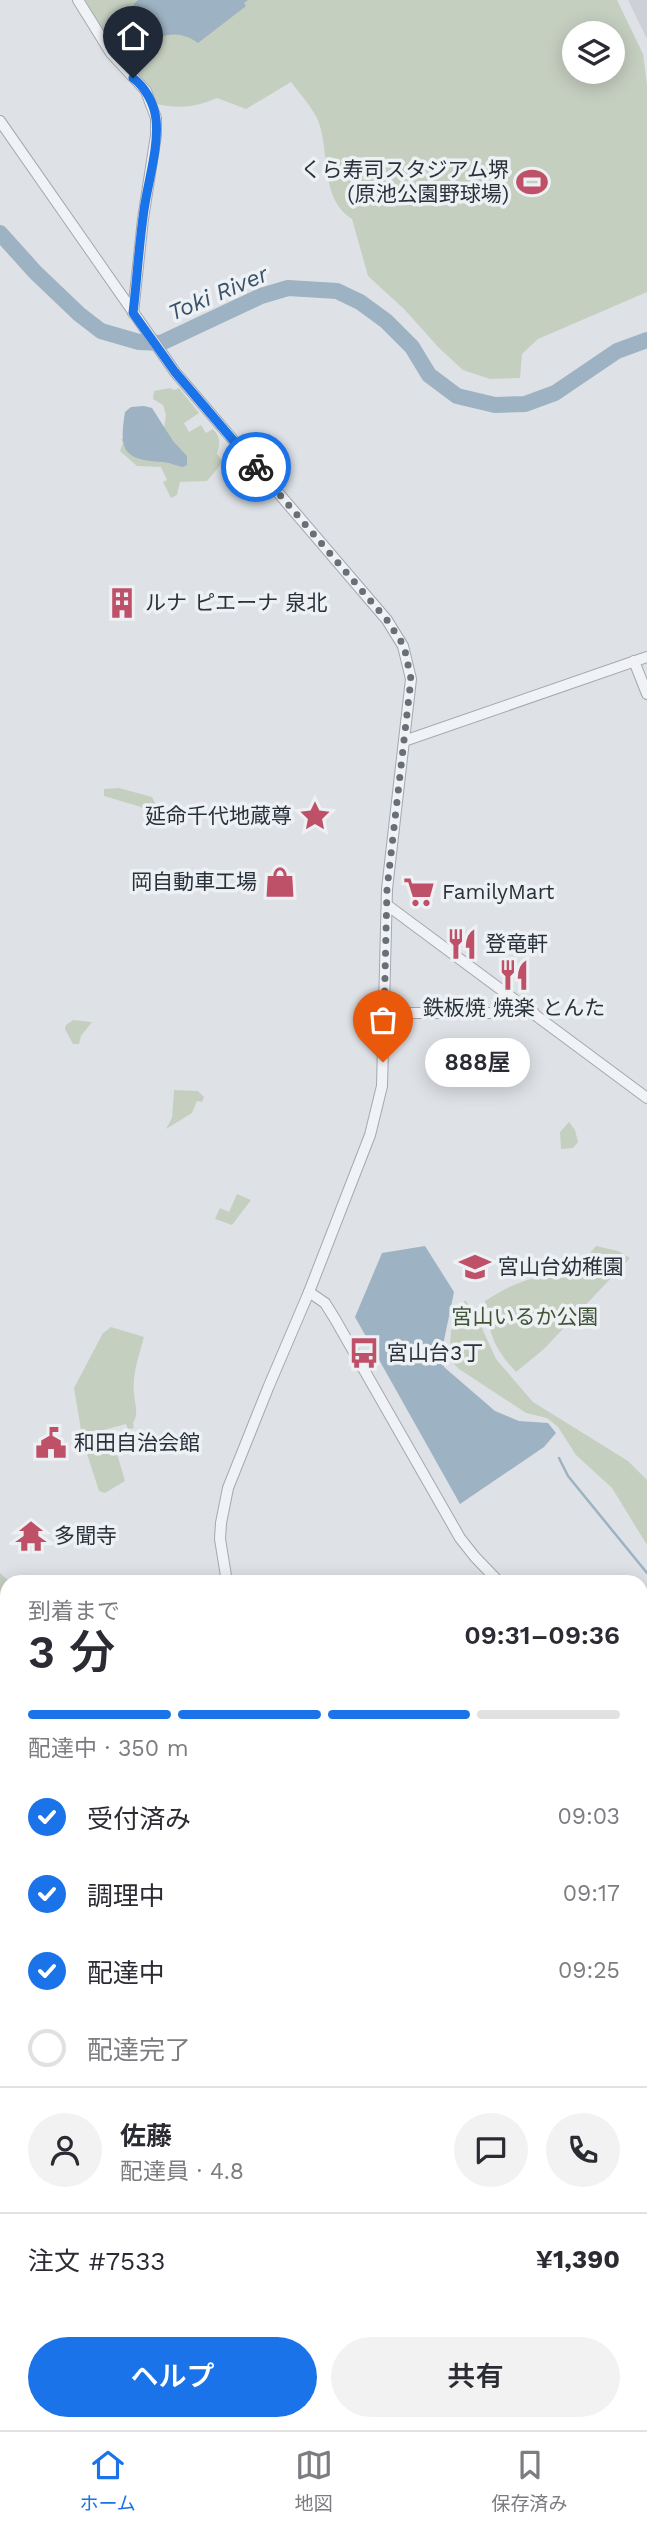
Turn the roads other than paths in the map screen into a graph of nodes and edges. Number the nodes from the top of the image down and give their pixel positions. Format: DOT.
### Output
graph roads {
  1 [pos="78,0"];
  2 [pos="0,121"];
  3 [pos="133,313"];
  4 [pos="647,657"];
  5 [pos="634,661"];
  6 [pos="647,694"];
  7 [pos="404,741"];
  8 [pos="387,905"];
  9 [pos="385,1013"];
  10 [pos="534,1013"];
  11 [pos="647,1098"];
  12 [pos="309,1292"];
  13 [pos="227,1575"];
  14 [pos="493,1575"];
  1 -- 3 [label="street"];
  2 -- 3 [label="street"];
  3 -- 7 [label="street"];
  4 -- 5 [label="street"];
  5 -- 6 [label="street"];
  5 -- 7 [label="street"];
  7 -- 8 [label="street"];
  8 -- 9 [label="street"];
  8 -- 10 [label="street"];
  9 -- 10 [label="street"];
  9 -- 12 [label="street"];
  10 -- 11 [label="street"];
  12 -- 13 [label="street"];
  12 -- 14 [label="street"];
}
